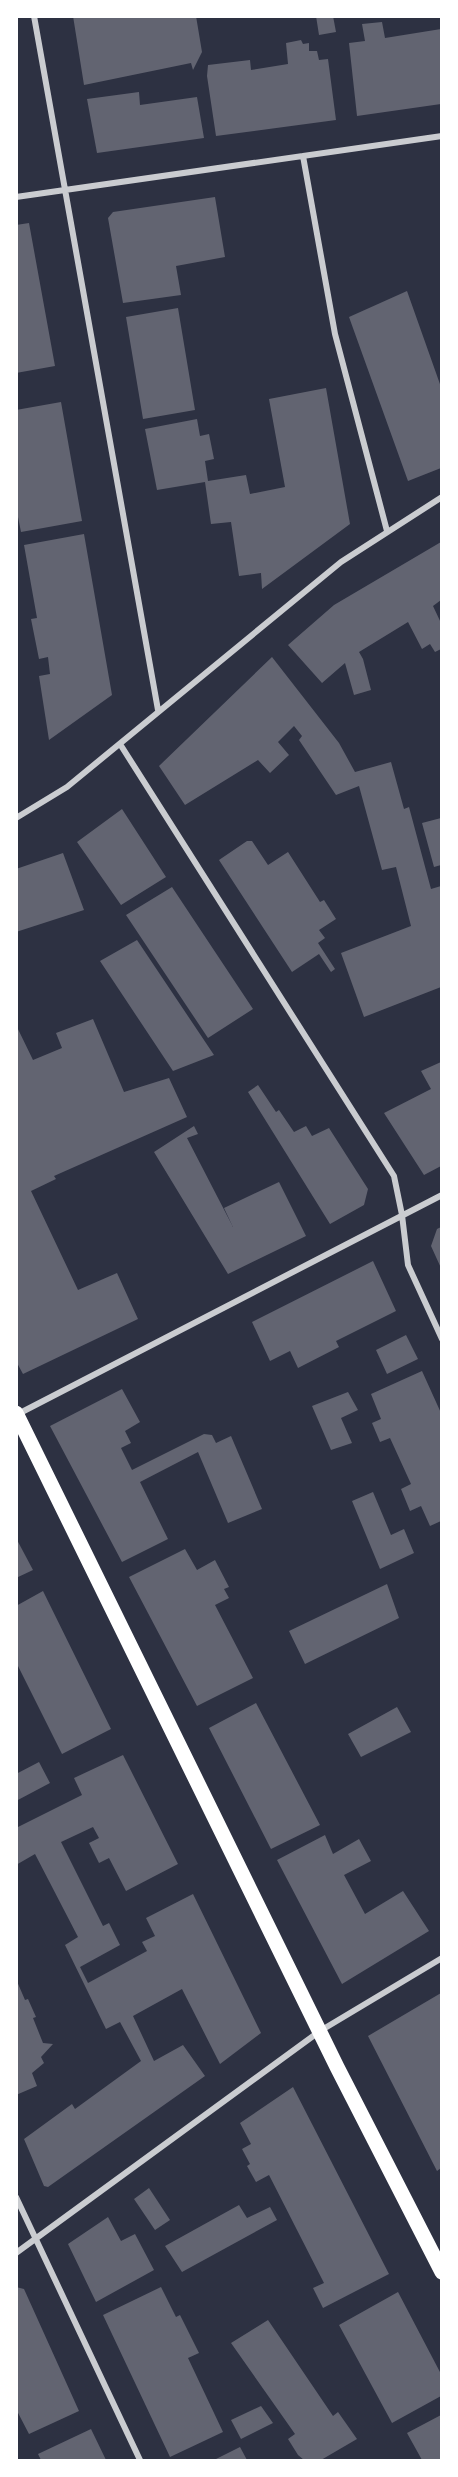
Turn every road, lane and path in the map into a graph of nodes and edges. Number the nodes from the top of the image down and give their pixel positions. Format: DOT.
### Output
graph roads {
  1 [pos="34,16"];
  2 [pos="441,136"];
  3 [pos="303,156"];
  4 [pos="64,191"];
  5 [pos="16,197"];
  6 [pos="441,497"];
  7 [pos="387,531"];
  8 [pos="158,710"];
  9 [pos="120,744"];
  10 [pos="16,818"];
  11 [pos="441,1195"];
  12 [pos="402,1215"];
  13 [pos="441,1339"];
  14 [pos="17,1414"];
  15 [pos="441,1958"];
  16 [pos="320,2031"];
  17 [pos="16,2197"];
  18 [pos="36,2241"];
  19 [pos="16,2253"];
  20 [pos="441,2272"];
  21 [pos="140,2460"];
  1 -- 4 [label="street"];
  2 -- 3 [label="street"];
  3 -- 4 [label="street"];
  3 -- 7 [label="street"];
  4 -- 5 [label="street"];
  4 -- 8 [label="street"];
  6 -- 7 [label="street"];
  7 -- 8 [label="street"];
  8 -- 9 [label="street"];
  9 -- 10 [label="street"];
  9 -- 12 [label="street"];
  11 -- 12 [label="street"];
  12 -- 13 [label="street"];
  12 -- 14 [label="street"];
  14 -- 16 [label="main road"];
  15 -- 16 [label="street"];
  16 -- 18 [label="street"];
  16 -- 20 [label="main road"];
  17 -- 18 [label="street"];
  18 -- 19 [label="street"];
  18 -- 21 [label="street"];
}
